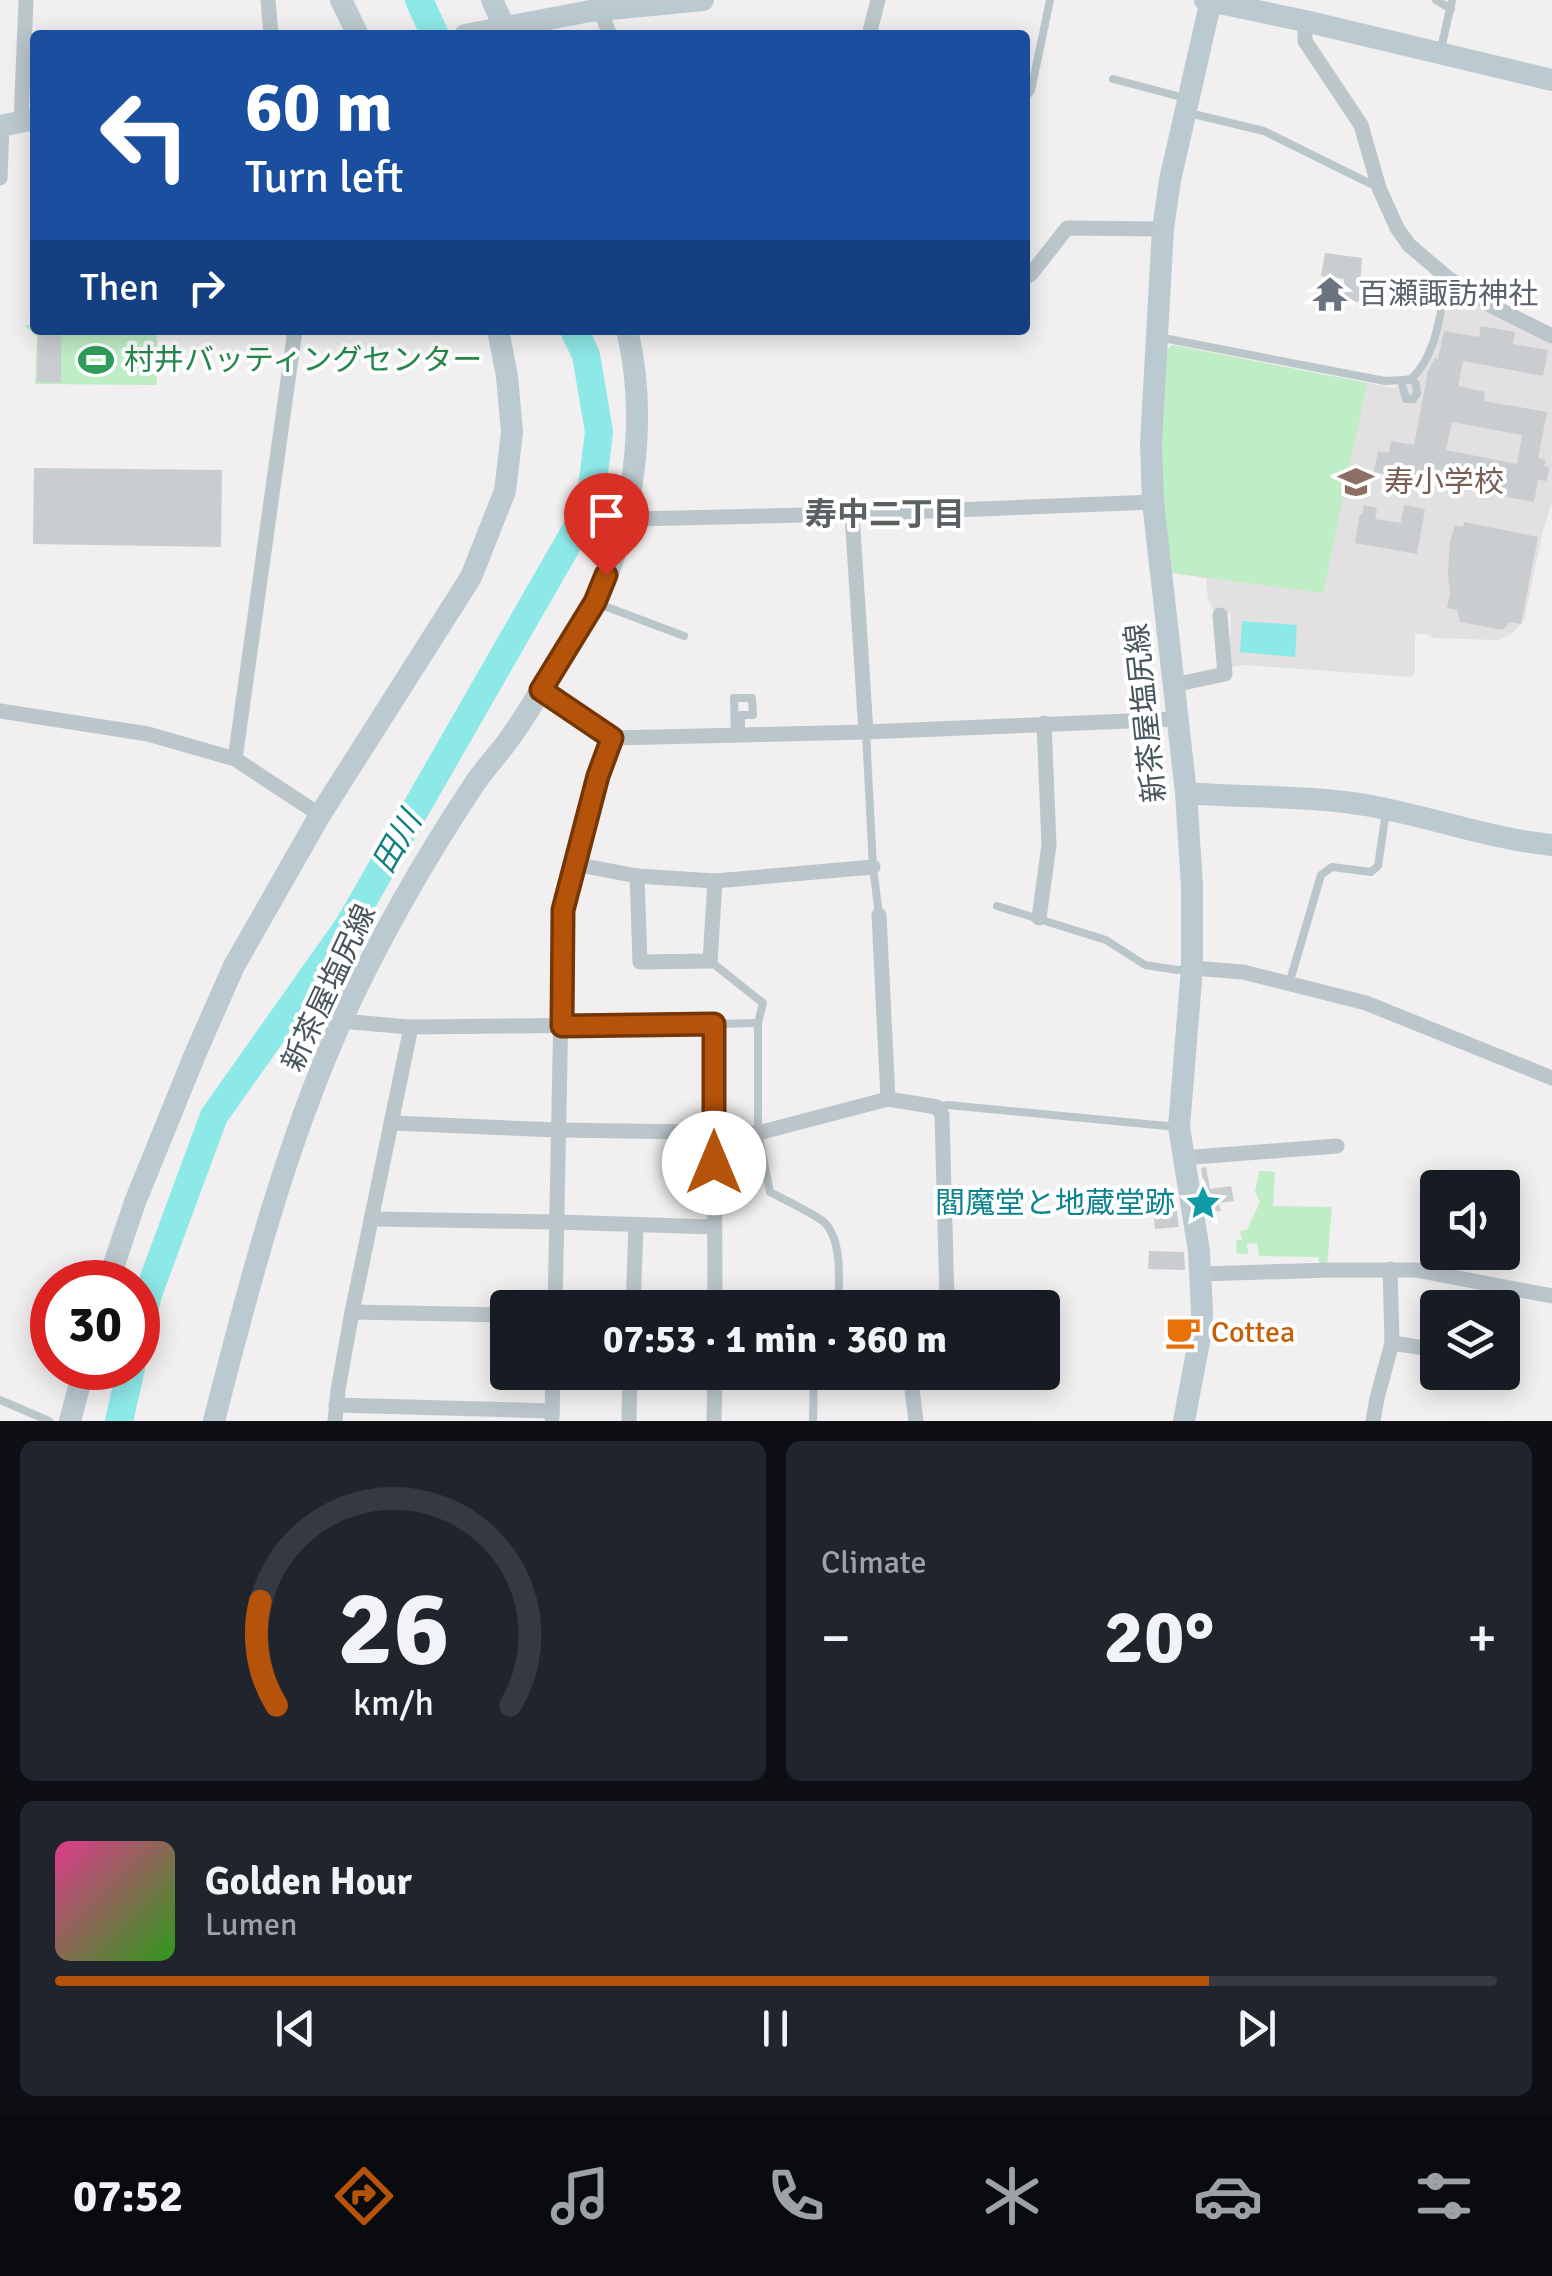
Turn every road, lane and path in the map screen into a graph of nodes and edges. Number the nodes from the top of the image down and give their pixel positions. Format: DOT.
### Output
graph roads {
  1 [pos="26,0"];
  2 [pos="268,0"];
  3 [pos="342,0"];
  4 [pos="492,0"];
  5 [pos="704,0"];
  6 [pos="878,0"];
  7 [pos="1050,0"];
  8 [pos="1209,0"];
  9 [pos="1436,0"];
  10 [pos="1451,4"];
  11 [pos="592,7"];
  12 [pos="1305,21"];
  13 [pos="271,30"];
  14 [pos="356,30"];
  15 [pos="490,30"];
  16 [pos="498,30"];
  17 [pos="607,30"];
  18 [pos="869,30"];
  19 [pos="1440,53"];
  20 [pos="1112,80"];
  21 [pos="1552,80"];
  22 [pos="1030,93"];
  23 [pos="1188,106"];
  24 [pos="15,123"];
  25 [pos="0,178"];
  26 [pos="1379,188"];
  27 [pos="1163,229"];
  28 [pos="1030,275"];
  29 [pos="1448,278"];
  30 [pos="294,335"];
  31 [pos="499,335"];
  32 [pos="628,335"];
  33 [pos="1158,336"];
  34 [pos="1552,336"];
  35 [pos="1153,502"];
  36 [pos="852,514"];
  37 [pos="636,519"];
  38 [pos="595,602"];
  39 [pos="1220,615"];
  40 [pos="684,636"];
  41 [pos="1173,685"];
  42 [pos="541,690"];
  43 [pos="0,711"];
  44 [pos="1176,719"];
  45 [pos="1044,724"];
  46 [pos="866,732"];
  47 [pos="738,735"];
  48 [pos="612,738"];
  49 [pos="234,759"];
  50 [pos="1186,793"];
  51 [pos="1386,809"];
  52 [pos="320,815"];
  53 [pos="1552,845"];
  54 [pos="574,864"];
  55 [pos="873,867"];
  56 [pos="637,876"];
  57 [pos="715,881"];
  58 [pos="997,906"];
  59 [pos="880,915"];
  60 [pos="1039,918"];
  61 [pos="710,961"];
  62 [pos="1192,968"];
  63 [pos="1289,984"];
  64 [pos="343,1018"];
  65 [pos="758,1023"];
  66 [pos="714,1024"];
  67 [pos="562,1026"];
  68 [pos="411,1027"];
  69 [pos="1552,1078"];
  70 [pos="888,1099"];
  71 [pos="937,1106"];
  72 [pos="392,1123"];
  73 [pos="1178,1127"];
  74 [pos="558,1130"];
  75 [pos="714,1131"];
  76 [pos="758,1133"];
  77 [pos="1337,1146"];
  78 [pos="1182,1158"];
  79 [pos="372,1219"];
  80 [pos="558,1222"];
  81 [pos="636,1225"];
  82 [pos="714,1227"];
  83 [pos="115,1260"];
  84 [pos="1390,1269"];
  85 [pos="1201,1274"];
  86 [pos="556,1290"];
  87 [pos="634,1290"];
  88 [pos="715,1290"];
  89 [pos="839,1290"];
  90 [pos="947,1290"];
  91 [pos="1552,1296"];
  92 [pos="352,1312"];
  93 [pos="490,1316"];
  94 [pos="1392,1342"];
  95 [pos="1420,1347"];
  96 [pos="78,1390"];
  97 [pos="553,1390"];
  98 [pos="630,1390"];
  99 [pos="715,1390"];
  100 [pos="814,1390"];
  101 [pos="912,1390"];
  102 [pos="0,1400"];
  103 [pos="335,1413"];
  104 [pos="552,1416"];
  105 [pos="49,1421"];
  106 [pos="70,1421"];
  107 [pos="214,1421"];
  108 [pos="629,1421"];
  109 [pos="714,1421"];
  110 [pos="813,1421"];
  111 [pos="916,1421"];
  112 [pos="1184,1421"];
  113 [pos="1373,1421"];
  1 -- 24 [label="street"];
  2 -- 13 [label="street"];
  3 -- 14 [label="main road"];
  4 -- 15 [label="main road"];
  5 -- 11 [label="main road"];
  6 -- 18 [label="street"];
  7 -- 22 [label="lane"];
  8 -- 12 [label="main road"];
  8 -- 23 [label="main road, 新茶屋塩尻線"];
  9 -- 10 [label="lane"];
  10 -- 19 [label="lane"];
  11 -- 16 [label="main road"];
  11 -- 17 [label="street"];
  12 -- 19 [label="main road"];
  12 -- 26 [label="street"];
  19 -- 21 [label="main road"];
  20 -- 23 [label="lane"];
  23 -- 26 [label="lane"];
  23 -- 27 [label="main road, 新茶屋塩尻線"];
  24 -- 25 [label="street"];
  26 -- 29 [label="street"];
  27 -- 28 [label="street"];
  27 -- 33 [label="main road, 新茶屋塩尻線"];
  29 -- 33 [label="lane"];
  29 -- 34 [label="street"];
  30 -- 49 [label="street"];
  31 -- 52 [label="main road"];
  32 -- 38 [label="main road, 新茶屋塩尻線"];
  33 -- 35 [label="main road, 新茶屋塩尻線"];
  35 -- 36 [label="street"];
  35 -- 41 [label="main road, 新茶屋塩尻線"];
  36 -- 37 [label="street"];
  36 -- 46 [label="street"];
  38 -- 40 [label="lane"];
  38 -- 42 [label="main road, 新茶屋塩尻線"];
  39 -- 41 [label="street"];
  41 -- 44 [label="main road, 新茶屋塩尻線"];
  42 -- 48 [label="street"];
  42 -- 64 [label="main road, 新茶屋塩尻線"];
  43 -- 49 [label="street"];
  44 -- 45 [label="street"];
  44 -- 50 [label="main road, 新茶屋塩尻線"];
  45 -- 46 [label="street"];
  45 -- 60 [label="street"];
  46 -- 47 [label="street"];
  46 -- 55 [label="lane"];
  47 -- 47 [label="lane"];
  47 -- 48 [label="street"];
  48 -- 54 [label="street"];
  49 -- 52 [label="street"];
  50 -- 51 [label="main road"];
  50 -- 62 [label="main road, 新茶屋塩尻線"];
  51 -- 53 [label="main road"];
  51 -- 63 [label="lane"];
  52 -- 83 [label="main road"];
  54 -- 56 [label="street"];
  54 -- 67 [label="street"];
  55 -- 57 [label="street"];
  55 -- 59 [label="lane"];
  56 -- 57 [label="street"];
  56 -- 61 [label="street"];
  57 -- 61 [label="street"];
  58 -- 60 [label="lane"];
  59 -- 70 [label="street"];
  60 -- 62 [label="lane"];
  61 -- 65 [label="lane"];
  62 -- 63 [label="street"];
  62 -- 73 [label="main road, 新茶屋塩尻線"];
  63 -- 69 [label="street"];
  64 -- 68 [label="street"];
  64 -- 107 [label="main road, 新茶屋塩尻線"];
  65 -- 66 [label="lane"];
  65 -- 76 [label="lane"];
  66 -- 67 [label="street"];
  66 -- 75 [label="street"];
  67 -- 68 [label="street"];
  67 -- 74 [label="street"];
  68 -- 72 [label="street"];
  70 -- 71 [label="street"];
  70 -- 76 [label="street"];
  71 -- 73 [label="lane"];
  71 -- 90 [label="street"];
  72 -- 74 [label="street"];
  72 -- 79 [label="street"];
  73 -- 78 [label="main road, 新茶屋塩尻線"];
  74 -- 75 [label="street"];
  74 -- 80 [label="street"];
  75 -- 76 [label="street"];
  75 -- 82 [label="street"];
  76 -- 89 [label="lane"];
  77 -- 78 [label="street"];
  78 -- 85 [label="main road, 新茶屋塩尻線"];
  79 -- 80 [label="street"];
  79 -- 92 [label="street"];
  80 -- 81 [label="street"];
  80 -- 86 [label="street"];
  81 -- 82 [label="street"];
  81 -- 87 [label="street"];
  82 -- 88 [label="street"];
  84 -- 85 [label="street"];
  84 -- 91 [label="street"];
  84 -- 94 [label="street"];
  85 -- 112 [label="main road, 新茶屋塩尻線"];
  92 -- 93 [label="street"];
  92 -- 103 [label="street"];
  94 -- 95 [label="street"];
  94 -- 113 [label="street"];
  96 -- 106 [label="main road"];
  97 -- 104 [label="street"];
  98 -- 108 [label="street"];
  99 -- 109 [label="street"];
  100 -- 110 [label="lane"];
  101 -- 111 [label="street"];
  102 -- 105 [label="lane"];
  103 -- 104 [label="street"];
}
